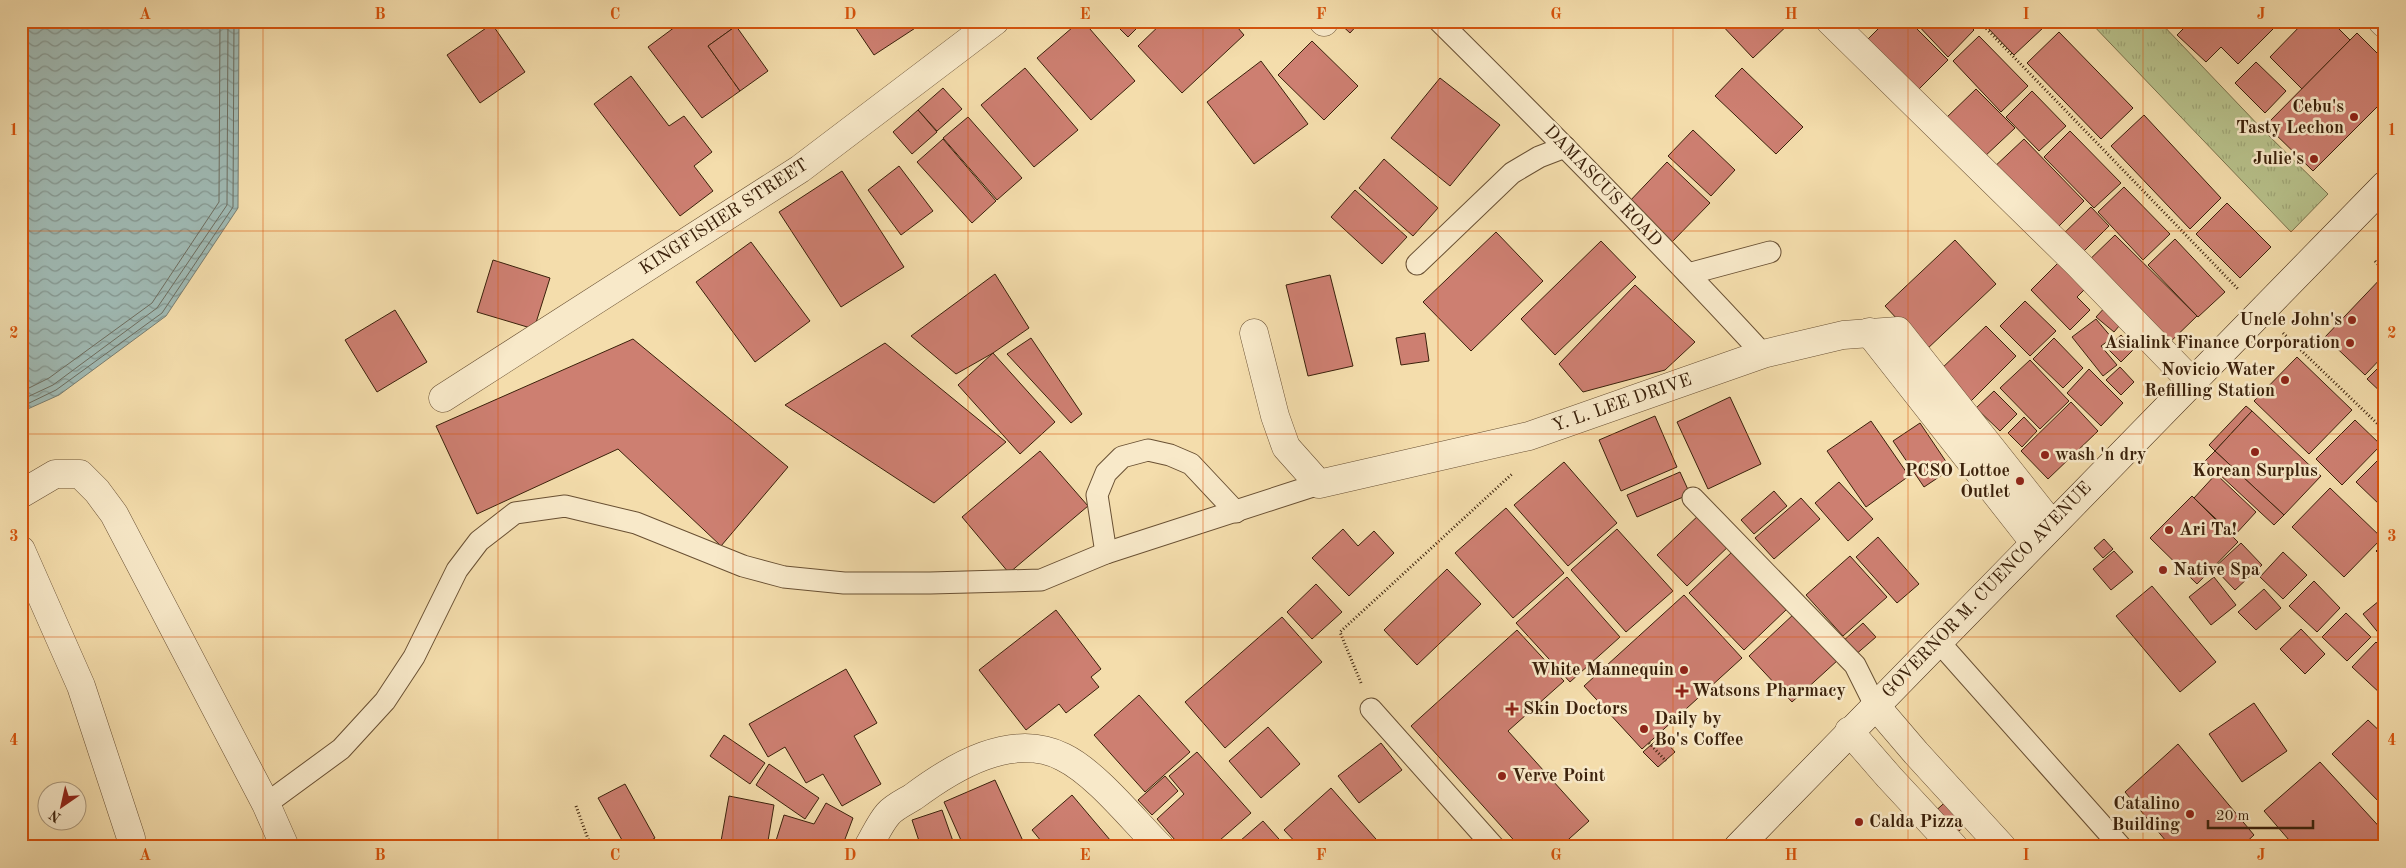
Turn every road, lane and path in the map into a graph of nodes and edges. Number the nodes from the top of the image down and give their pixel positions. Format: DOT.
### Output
graph roads {
  1 [pos="995,21"];
  2 [pos="1439,21"];
  3 [pos="1830,21"];
  4 [pos="1979,21"];
  5 [pos="2382,21"];
  6 [pos="2385,24"];
  7 [pos="1565,147"];
  8 [pos="2385,185"];
  9 [pos="1770,252"];
  10 [pos="2375,261"];
  11 [pos="1417,264"];
  12 [pos="2385,272"];
  13 [pos="1688,274"];
  14 [pos="2260,312"];
  15 [pos="1869,332"];
  16 [pos="1254,333"];
  17 [pos="1763,354"];
  18 [pos="2192,382"];
  19 [pos="443,398"];
  20 [pos="2385,431"];
  21 [pos="1513,473"];
  22 [pos="1319,484"];
  23 [pos="21,494"];
  24 [pos="1693,498"];
  25 [pos="1236,512"];
  26 [pos="2043,534"];
  27 [pos="21,550"];
  28 [pos="1106,554"];
  29 [pos="1938,641"];
  30 [pos="1875,705"];
  31 [pos="1371,709"];
  32 [pos="1849,731"];
  33 [pos="1649,743"];
  34 [pos="1666,761"];
  35 [pos="266,804"];
  36 [pos="576,806"];
  37 [pos="132,838"];
  38 [pos="1751,842"];
  39 [pos="285,847"];
  40 [pos="591,847"];
  41 [pos="868,847"];
  42 [pos="1160,847"];
  43 [pos="1494,847"];
  44 [pos="1954,847"];
  45 [pos="2002,847"];
  46 [pos="2121,847"];
  1 -- 19 [label="street, KINGFISHER STREET"];
  2 -- 7 [label="lane, DAMASCUS ROAD"];
  3 -- 18 [label="street"];
  4 -- 14 [label="path"];
  5 -- 6 [label="street"];
  7 -- 11 [label="lane"];
  7 -- 13 [label="lane, DAMASCUS ROAD"];
  8 -- 14 [label="street, GOVERNOR M. CUENCO AVENUE"];
  9 -- 13 [label="lane"];
  10 -- 12 [label="path"];
  13 -- 17 [label="lane, DAMASCUS ROAD"];
  14 -- 18 [label="street, GOVERNOR M. CUENCO AVENUE"];
  14 -- 20 [label="path"];
  15 -- 17 [label="street, Y. L. LEE DRIVE"];
  15 -- 26 [label="street"];
  15 -- 26 [label="street, Y. L. LEE DRIVE"];
  16 -- 22 [label="street"];
  17 -- 22 [label="street, Y. L. LEE DRIVE"];
  18 -- 26 [label="street, GOVERNOR M. CUENCO AVENUE"];
  21 -- 31 [label="path"];
  22 -- 25 [label="lane"];
  23 -- 35 [label="street"];
  24 -- 30 [label="lane"];
  25 -- 28 [label="lane"];
  25 -- 28 [label="lane"];
  26 -- 29 [label="street, GOVERNOR M. CUENCO AVENUE"];
  27 -- 37 [label="street"];
  28 -- 35 [label="lane"];
  29 -- 30 [label="street, GOVERNOR M. CUENCO AVENUE"];
  29 -- 46 [label="lane"];
  30 -- 32 [label="street, GOVERNOR M. CUENCO AVENUE"];
  30 -- 45 [label="street"];
  31 -- 43 [label="lane"];
  32 -- 38 [label="street, GOVERNOR M. CUENCO AVENUE"];
  32 -- 44 [label="street"];
  33 -- 34 [label="path"];
  35 -- 39 [label="street"];
  36 -- 40 [label="path"];
  41 -- 42 [label="street"];
}
